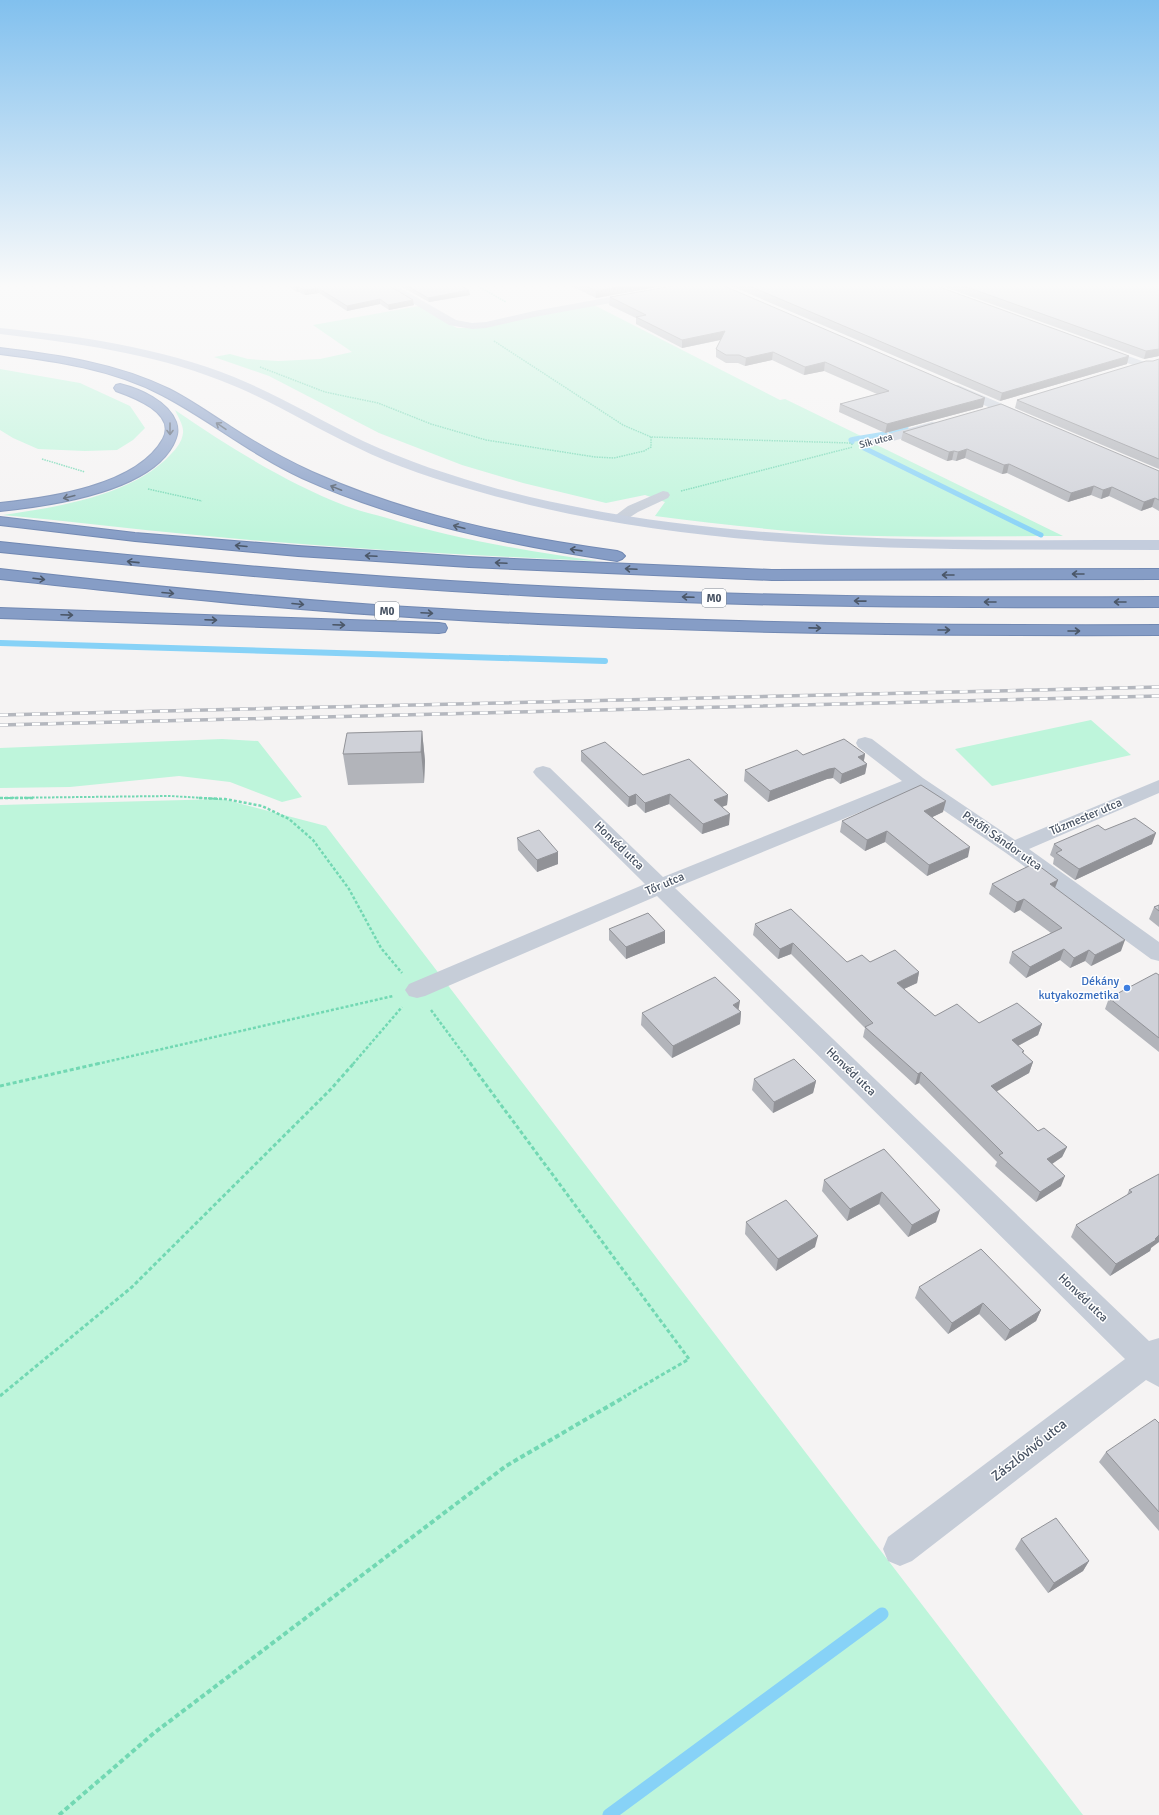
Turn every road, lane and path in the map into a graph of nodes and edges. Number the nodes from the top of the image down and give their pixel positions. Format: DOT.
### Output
graph roads {
  1 [pos="49,370"];
  2 [pos="101,370"];
  3 [pos="201,370"];
  4 [pos="267,370"];
  5 [pos="538,370"];
  6 [pos="1125,370"];
  7 [pos="1120,371"];
  8 [pos="92,379"];
  9 [pos="105,383"];
  10 [pos="949,385"];
  11 [pos="1019,401"];
  12 [pos="1000,407"];
  13 [pos="983,412"];
  14 [pos="946,422"];
  15 [pos="1036,423"];
  16 [pos="651,437"];
  17 [pos="871,442"];
  18 [pos="663,496"];
  19 [pos="0,508"];
  20 [pos="619,518"];
  21 [pos="0,521"];
  22 [pos="1159,545"];
  23 [pos="0,547"];
  24 [pos="0,574"];
  25 [pos="1159,574"];
  26 [pos="880,575"];
  27 [pos="1159,602"];
  28 [pos="0,613"];
  29 [pos="776,627"];
  30 [pos="1159,630"];
  31 [pos="865,743"];
  32 [pos="543,772"];
  33 [pos="916,782"];
  34 [pos="1159,786"];
  35 [pos="0,798"];
  36 [pos="1013,848"];
  37 [pos="660,886"];
  38 [pos="1159,953"];
  39 [pos="417,990"];
  40 [pos="0,1086"];
  41 [pos="1155,1361"];
  42 [pos="0,1396"];
  43 [pos="900,1550"];
  44 [pos="59,1815"];
  1 -- 8 [label="highway"];
  26 -- 2 [label="highway, one-way"];
  3 -- 20 [label="street"];
  4 -- 16 [label="path"];
  5 -- 16 [label="path"];
  6 -- 7 [label="street"];
  9 -- 19 [label="highway, one-way"];
  10 -- 12 [label="street"];
  11 -- 12 [label="street"];
  12 -- 13 [label="street"];
  12 -- 15 [label="street"];
  14 -- 17 [label="street, Sík utca"];
  16 -- 18 [label="path, Sík utca"];
  18 -- 20 [label="street"];
  20 -- 22 [label="street"];
  26 -- 21 [label="highway, one-way"];
  27 -- 23 [label="highway, M0, one-way"];
  24 -- 29 [label="highway, M0, one-way"];
  25 -- 26 [label="highway, one-way"];
  28 -- 29 [label="highway, one-way"];
  29 -- 30 [label="highway, M0, one-way"];
  31 -- 33 [label="street, Petőfi Sándor utca"];
  32 -- 37 [label="street, Honvéd utca"];
  33 -- 36 [label="street, Petőfi Sándor utca"];
  33 -- 37 [label="street, Tőr utca"];
  34 -- 36 [label="street, Tűzmester utca"];
  35 -- 39 [label="path"];
  36 -- 38 [label="street, Petőfi Sándor utca"];
  37 -- 39 [label="street, Tőr utca"];
  37 -- 41 [label="street, Honvéd utca"];
  39 -- 40 [label="path"];
  39 -- 42 [label="path"];
  39 -- 44 [label="path"];
  41 -- 43 [label="street, Zászlóvivő utca"];
}
